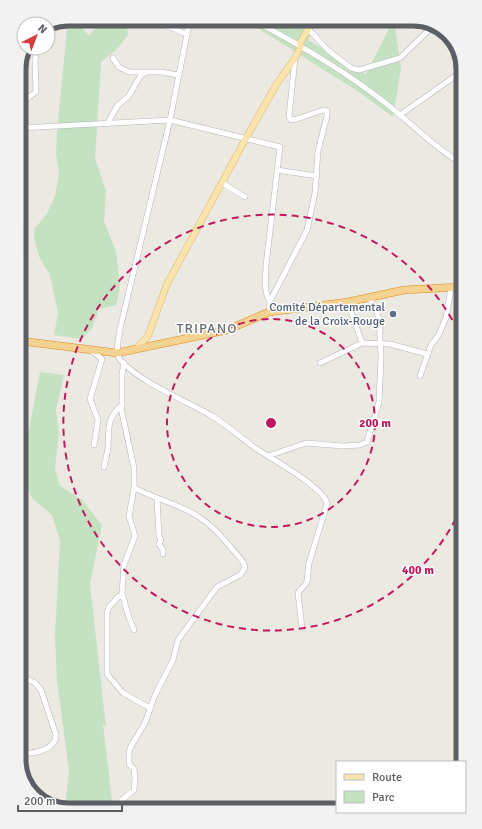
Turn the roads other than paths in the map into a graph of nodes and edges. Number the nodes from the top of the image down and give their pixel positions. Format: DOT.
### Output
graph roads {
  1 [pos="164,26"];
  2 [pos="188,26"];
  3 [pos="264,26"];
  4 [pos="310,26"];
  5 [pos="430,29"];
  6 [pos="308,30"];
  7 [pos="186,34"];
  8 [pos="301,46"];
  9 [pos="37,56"];
  10 [pos="113,58"];
  11 [pos="295,58"];
  12 [pos="150,72"];
  13 [pos="178,75"];
  14 [pos="456,75"];
  15 [pos="26,99"];
  16 [pos="400,115"];
  17 [pos="170,120"];
  18 [pos="107,124"];
  19 [pos="26,128"];
  20 [pos="245,140"];
  21 [pos="456,160"];
  22 [pos="277,170"];
  23 [pos="317,176"];
  24 [pos="222,183"];
  25 [pos="246,197"];
  26 [pos="451,287"];
  27 [pos="456,287"];
  28 [pos="369,298"];
  29 [pos="270,301"];
  30 [pos="348,302"];
  31 [pos="269,312"];
  32 [pos="148,336"];
  33 [pos="26,342"];
  34 [pos="362,343"];
  35 [pos="380,343"];
  36 [pos="153,346"];
  37 [pos="89,348"];
  38 [pos="136,348"];
  39 [pos="117,353"];
  40 [pos="427,354"];
  41 [pos="124,363"];
  42 [pos="320,363"];
  43 [pos="420,376"];
  44 [pos="122,405"];
  45 [pos="94,445"];
  46 [pos="268,456"];
  47 [pos="104,467"];
  48 [pos="134,488"];
  49 [pos="157,498"];
  50 [pos="163,554"];
  51 [pos="122,597"];
  52 [pos="302,628"];
  53 [pos="134,630"];
  54 [pos="26,678"];
  55 [pos="150,708"];
  56 [pos="26,753"];
  57 [pos="118,803"];
  1 -- 7 [label="street"];
  2 -- 7 [label="street"];
  3 -- 8 [label="street"];
  4 -- 6 [label="main road"];
  5 -- 6 [label="street"];
  6 -- 8 [label="main road"];
  7 -- 13 [label="street"];
  8 -- 11 [label="main road"];
  8 -- 16 [label="street"];
  9 -- 15 [label="street"];
  10 -- 12 [label="street"];
  11 -- 20 [label="main road"];
  11 -- 23 [label="street"];
  12 -- 13 [label="street"];
  12 -- 18 [label="street"];
  13 -- 17 [label="street"];
  14 -- 16 [label="street"];
  16 -- 21 [label="street"];
  17 -- 18 [label="street"];
  17 -- 20 [label="street"];
  17 -- 39 [label="street"];
  18 -- 19 [label="street"];
  20 -- 22 [label="street"];
  20 -- 24 [label="main road"];
  22 -- 23 [label="street"];
  22 -- 29 [label="street"];
  23 -- 29 [label="street"];
  24 -- 25 [label="street"];
  24 -- 32 [label="main road"];
  26 -- 27 [label="highway"];
  26 -- 28 [label="highway"];
  26 -- 40 [label="street"];
  28 -- 30 [label="highway"];
  28 -- 35 [label="street"];
  29 -- 31 [label="street"];
  30 -- 31 [label="highway"];
  30 -- 34 [label="street"];
  31 -- 36 [label="highway"];
  32 -- 36 [label="main road"];
  32 -- 38 [label="main road"];
  33 -- 37 [label="highway"];
  34 -- 35 [label="street"];
  34 -- 42 [label="street"];
  35 -- 40 [label="street"];
  35 -- 46 [label="street"];
  36 -- 38 [label="highway"];
  37 -- 39 [label="highway"];
  37 -- 45 [label="street"];
  38 -- 39 [label="highway"];
  39 -- 41 [label="street"];
  40 -- 43 [label="street"];
  41 -- 44 [label="street"];
  41 -- 46 [label="street"];
  44 -- 47 [label="street"];
  44 -- 48 [label="street"];
  46 -- 52 [label="street"];
  48 -- 49 [label="street"];
  48 -- 51 [label="street"];
  49 -- 50 [label="street"];
  49 -- 55 [label="street"];
  51 -- 53 [label="street"];
  51 -- 55 [label="street"];
  54 -- 56 [label="street"];
  55 -- 57 [label="street"];
}
